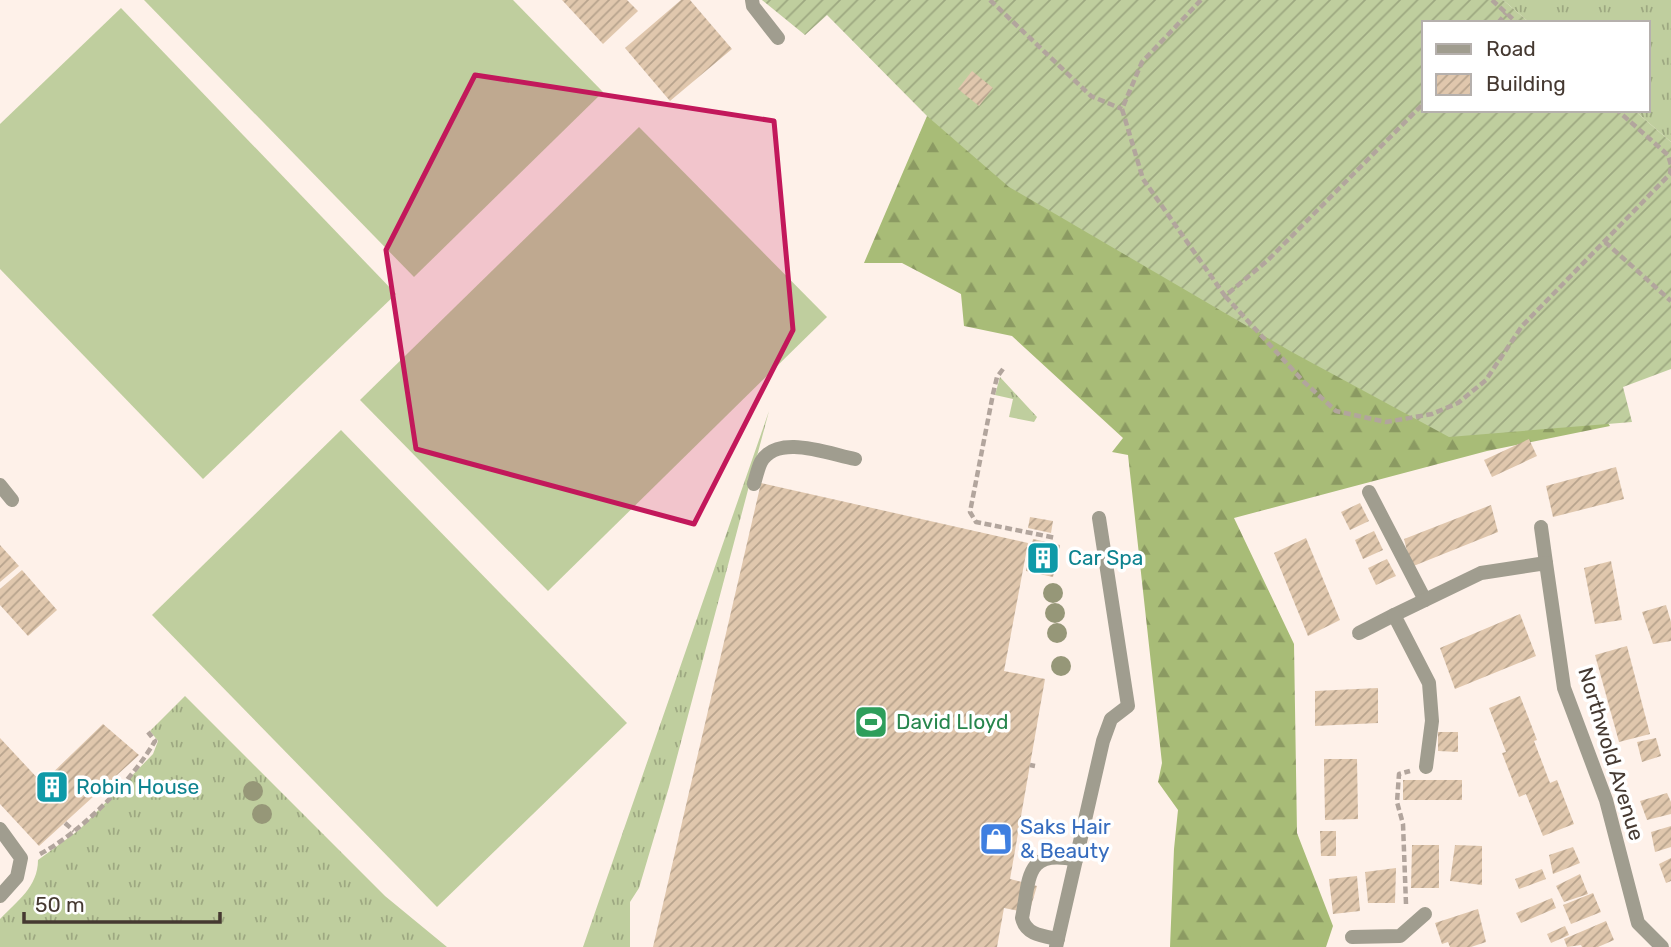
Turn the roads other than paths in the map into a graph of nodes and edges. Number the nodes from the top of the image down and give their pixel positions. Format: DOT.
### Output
graph roads {
  1 [pos="752,0"];
  2 [pos="778,38"];
  3 [pos="855,459"];
  4 [pos="754,484"];
  5 [pos="0,485"];
  6 [pos="1369,492"];
  7 [pos="12,500"];
  8 [pos="1098,518"];
  9 [pos="1541,527"];
  10 [pos="1546,563"];
  11 [pos="1425,600"];
  12 [pos="1394,615"];
  13 [pos="1359,633"];
  14 [pos="1426,767"];
  15 [pos="0,829"];
  16 [pos="1076,860"];
  17 [pos="0,896"];
  18 [pos="1425,914"];
  19 [pos="1352,937"];
  20 [pos="1402,941"];
  21 [pos="1057,943"];
  22 [pos="1662,947"];
  1 -- 2 [label="street"];
  3 -- 4 [label="street"];
  5 -- 7 [label="street"];
  6 -- 11 [label="street"];
  8 -- 16 [label="street"];
  9 -- 10 [label="street, Northwold Avenue"];
  10 -- 11 [label="street"];
  10 -- 22 [label="street, Northwold Avenue"];
  11 -- 12 [label="street"];
  12 -- 13 [label="street"];
  12 -- 14 [label="street"];
  15 -- 17 [label="street"];
  16 -- 21 [label="street"];
  16 -- 21 [label="street"];
  18 -- 20 [label="street"];
  19 -- 20 [label="street"];
}
